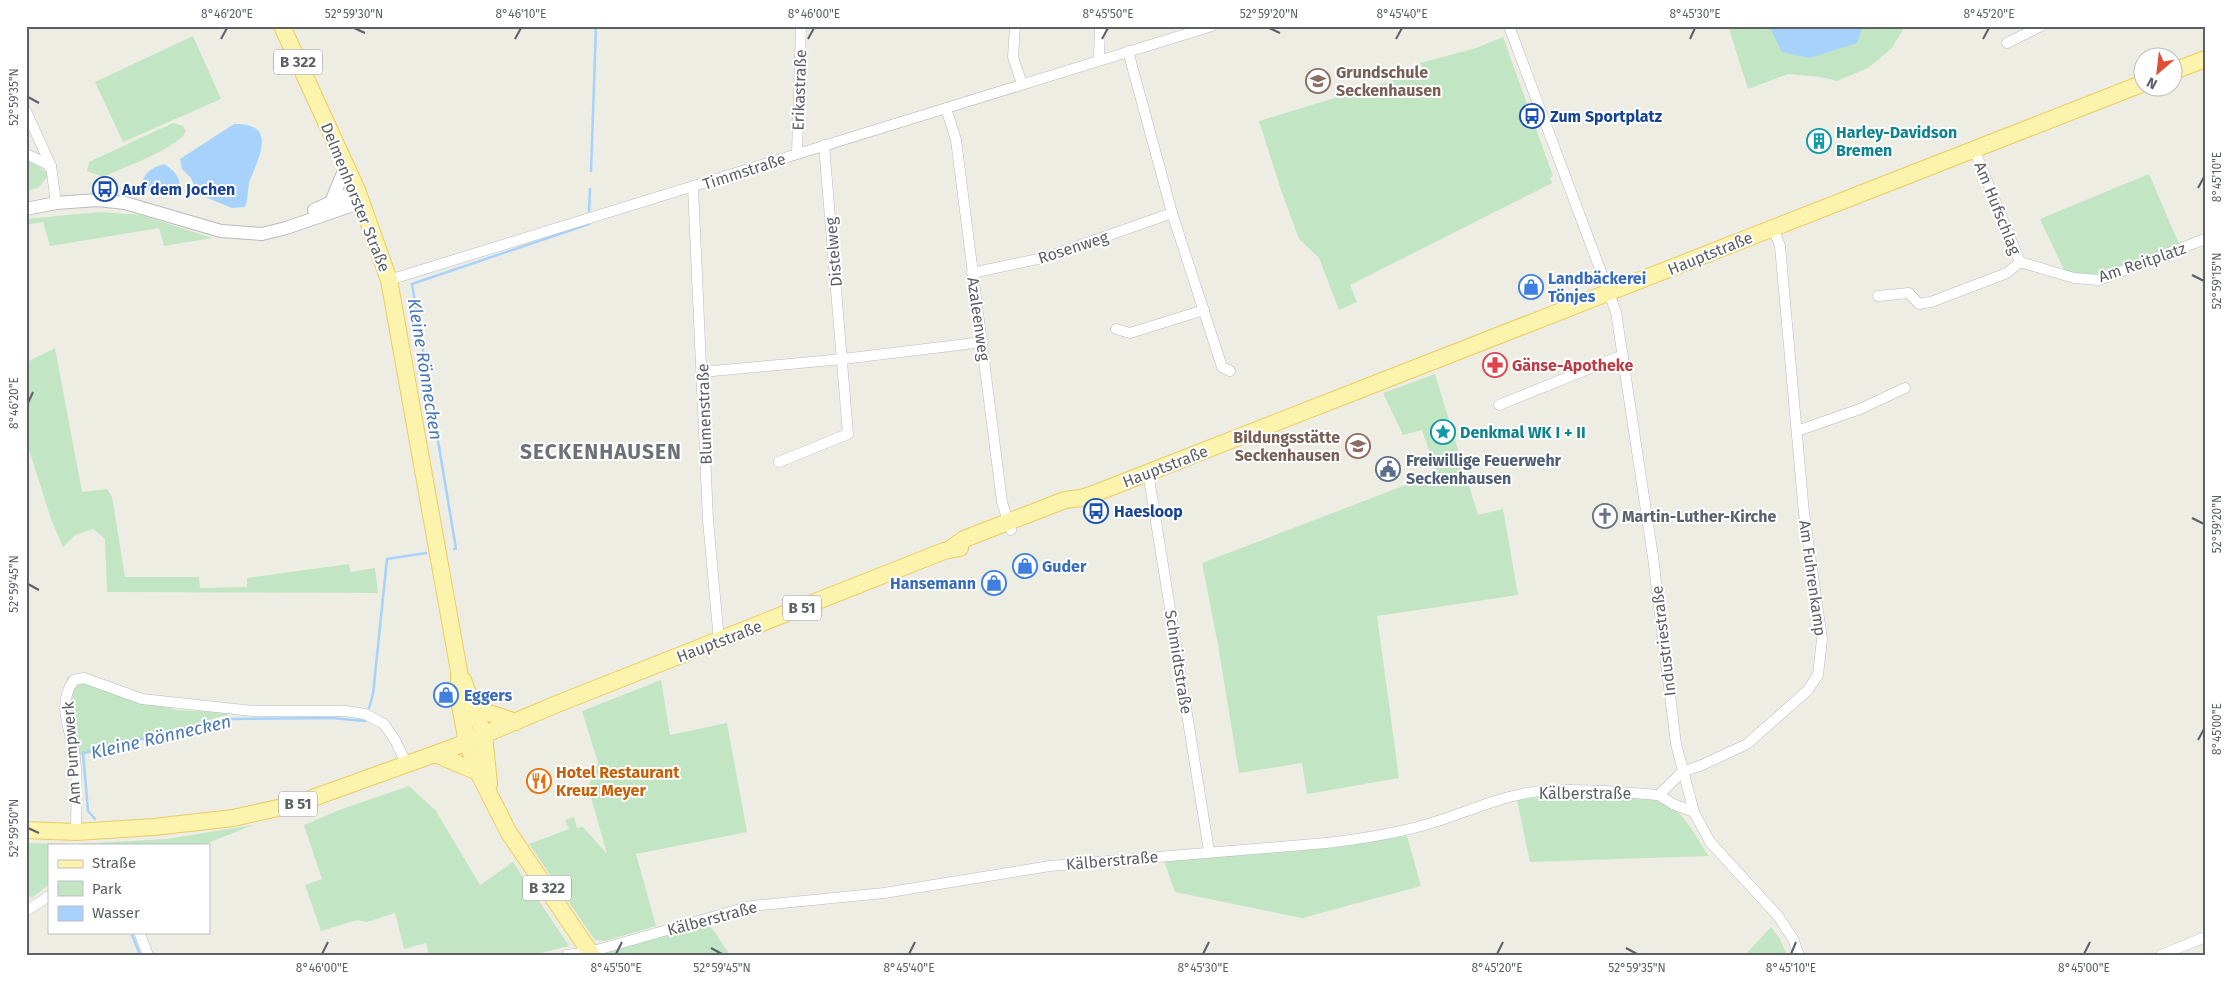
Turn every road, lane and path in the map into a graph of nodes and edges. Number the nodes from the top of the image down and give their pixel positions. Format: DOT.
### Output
graph roads {
  1 [pos="282,26"];
  2 [pos="801,26"];
  3 [pos="1015,26"];
  4 [pos="1100,26"];
  5 [pos="1212,26"];
  6 [pos="1510,26"];
  7 [pos="2041,26"];
  8 [pos="2007,43"];
  9 [pos="1128,51"];
  10 [pos="2205,59"];
  11 [pos="1099,60"];
  12 [pos="2184,67"];
  13 [pos="1022,84"];
  14 [pos="2134,87"];
  15 [pos="946,108"];
  16 [pos="26,112"];
  17 [pos="824,145"];
  18 [pos="1974,149"];
  19 [pos="797,153"];
  20 [pos="26,154"];
  21 [pos="51,166"];
  22 [pos="346,166"];
  23 [pos="693,188"];
  24 [pos="359,196"];
  25 [pos="55,199"];
  26 [pos="26,200"];
  27 [pos="331,202"];
  28 [pos="26,208"];
  29 [pos="1172,212"];
  30 [pos="1773,228"];
  31 [pos="2205,239"];
  32 [pos="2020,262"];
  33 [pos="972,273"];
  34 [pos="389,280"];
  35 [pos="1610,292"];
  36 [pos="1878,296"];
  37 [pos="1204,310"];
  38 [pos="1116,330"];
  39 [pos="983,342"];
  40 [pos="1623,356"];
  41 [pos="843,359"];
  42 [pos="1230,371"];
  43 [pos="702,372"];
  44 [pos="1905,388"];
  45 [pos="1499,405"];
  46 [pos="1797,432"];
  47 [pos="779,462"];
  48 [pos="1148,472"];
  49 [pos="1009,526"];
  50 [pos="719,641"];
  51 [pos="459,671"];
  52 [pos="472,704"];
  53 [pos="516,722"];
  54 [pos="484,735"];
  55 [pos="467,742"];
  56 [pos="435,754"];
  57 [pos="407,765"];
  58 [pos="478,772"];
  59 [pos="1682,772"];
  60 [pos="489,791"];
  61 [pos="1660,795"];
  62 [pos="1694,812"];
  63 [pos="26,830"];
  64 [pos="76,832"];
  65 [pos="1209,851"];
  66 [pos="48,897"];
  67 [pos="26,911"];
  68 [pos="140,934"];
  69 [pos="2205,937"];
  70 [pos="591,953"];
  71 [pos="148,955"];
  72 [pos="567,955"];
  73 [pos="1799,955"];
  74 [pos="2161,955"];
  1 -- 22 [label="main road, Delmenhorster Straße / B 322"];
  2 -- 19 [label="street, Erikastraße"];
  3 -- 13 [label="street"];
  4 -- 11 [label="street"];
  5 -- 9 [label="street, Timmstraße"];
  6 -- 35 [label="street"];
  7 -- 8 [label="street"];
  9 -- 11 [label="street, Timmstraße"];
  9 -- 29 [label="street"];
  10 -- 12 [label="main road"];
  11 -- 13 [label="street, Timmstraße"];
  13 -- 15 [label="street, Timmstraße"];
  14 -- 18 [label="main road, Hauptstraße / B 51"];
  15 -- 17 [label="street, Timmstraße"];
  15 -- 33 [label="street, Azaleenweg"];
  16 -- 21 [label="street"];
  17 -- 19 [label="street, Timmstraße"];
  17 -- 41 [label="street, Distelweg"];
  18 -- 30 [label="main road, Hauptstraße / B 51"];
  18 -- 32 [label="street, Am Hufschlag"];
  19 -- 23 [label="street, Timmstraße"];
  20 -- 21 [label="street"];
  21 -- 25 [label="street"];
  22 -- 24 [label="main road, Delmenhorster Straße / B 322"];
  22 -- 27 [label="street"];
  23 -- 34 [label="street, Timmstraße"];
  23 -- 43 [label="street, Blumenstraße"];
  24 -- 25 [label="street"];
  24 -- 27 [label="street"];
  24 -- 34 [label="main road, Delmenhorster Straße / B 322"];
  25 -- 26 [label="street"];
  25 -- 27 [label="street"];
  25 -- 28 [label="street"];
  29 -- 33 [label="street, Rosenweg"];
  29 -- 37 [label="street"];
  30 -- 35 [label="main road, Hauptstraße / B 51"];
  30 -- 46 [label="street, Am Fuhrenkamp"];
  31 -- 32 [label="street, Am Reitplatz"];
  32 -- 36 [label="street, Am Hufschlag"];
  33 -- 39 [label="street, Azaleenweg"];
  34 -- 51 [label="main road, Delmenhorster Straße / B 322"];
  35 -- 40 [label="street, Industriestraße"];
  35 -- 48 [label="main road, Hauptstraße / B 51"];
  37 -- 38 [label="street"];
  37 -- 42 [label="street"];
  39 -- 41 [label="street"];
  39 -- 49 [label="street, Azaleenweg"];
  40 -- 45 [label="street"];
  40 -- 59 [label="street, Industriestraße"];
  41 -- 43 [label="street"];
  41 -- 47 [label="street, Distelweg"];
  43 -- 50 [label="street, Blumenstraße"];
  44 -- 46 [label="street"];
  46 -- 59 [label="street, Am Fuhrenkamp"];
  48 -- 49 [label="main road, Hauptstraße / B 51"];
  48 -- 65 [label="street, Schmidtstraße"];
  49 -- 50 [label="main road, Hauptstraße / B 51"];
  50 -- 53 [label="main road, Hauptstraße / B 51"];
  51 -- 52 [label="main road, Delmenhorster Straße / B 322"];
  51 -- 55 [label="main road, Delmenhorster Straße / B 322"];
  52 -- 53 [label="main road"];
  52 -- 54 [label="main road, Delmenhorster Straße / B 322"];
  53 -- 54 [label="main road, B 51"];
  54 -- 55 [label="main road, B 51"];
  54 -- 60 [label="main road, Delmenhorster Straße / B 322"];
  55 -- 56 [label="main road, B 51"];
  55 -- 58 [label="main road, Delmenhorster Straße / B 322"];
  56 -- 57 [label="main road, B 51"];
  56 -- 58 [label="main road"];
  57 -- 64 [label="main road, B 51"];
  57 -- 64 [label="street, Am Pumpwerk"];
  58 -- 60 [label="main road, Delmenhorster Straße / B 322"];
  59 -- 61 [label="street"];
  59 -- 62 [label="street, Industriestraße"];
  60 -- 70 [label="main road, Delmenhorster Straße / B 322"];
  61 -- 62 [label="street, Kälberstraße"];
  61 -- 65 [label="street, Kälberstraße"];
  62 -- 73 [label="street, Industriestraße"];
  63 -- 64 [label="main road, B 51"];
  65 -- 70 [label="street, Kälberstraße"];
  66 -- 67 [label="street"];
  68 -- 71 [label="street"];
  69 -- 74 [label="street"];
  70 -- 72 [label="street, Kälberstraße"];
}
